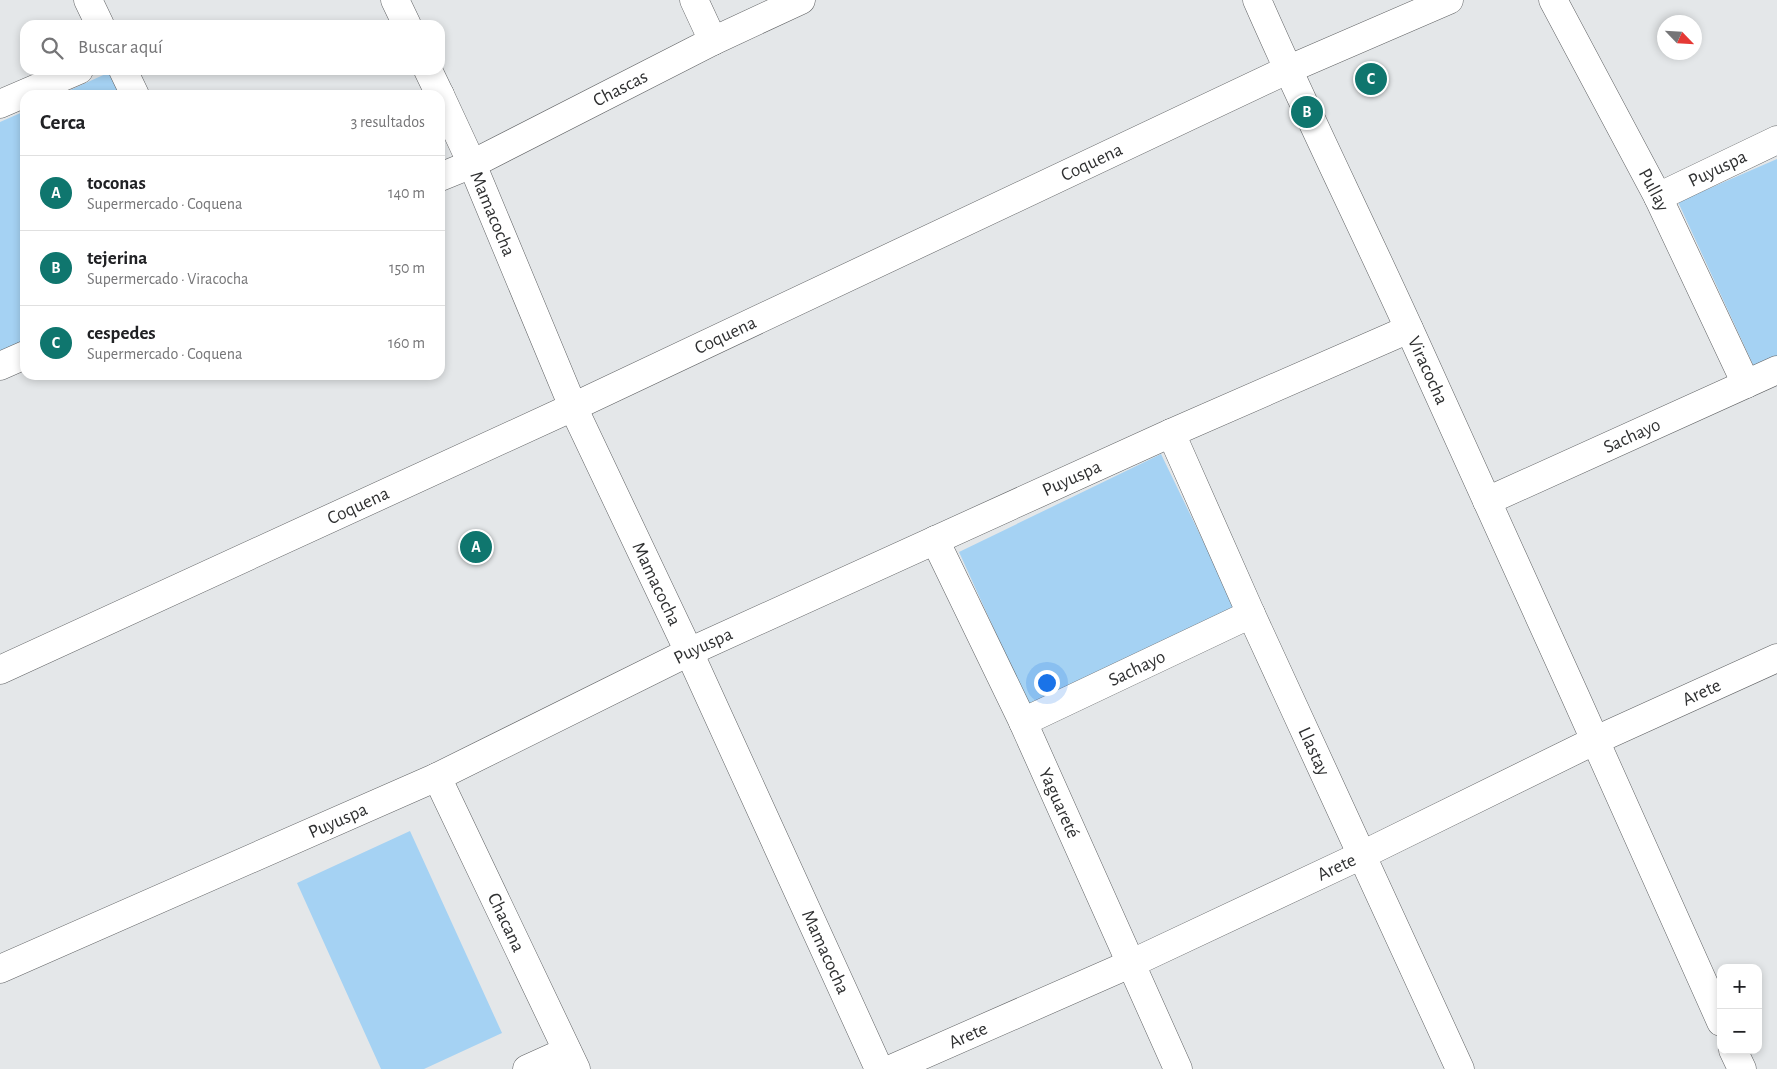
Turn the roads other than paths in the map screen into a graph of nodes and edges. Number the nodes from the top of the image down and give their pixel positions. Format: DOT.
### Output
graph roads {
  1 [pos="88,0"];
  2 [pos="396,0"];
  3 [pos="694,0"];
  4 [pos="801,0"];
  5 [pos="1257,0"];
  6 [pos="1449,0"];
  7 [pos="1553,0"];
  8 [pos="98,20"];
  9 [pos="405,20"];
  10 [pos="712,41"];
  11 [pos="1287,70"];
  12 [pos="67,75"];
  13 [pos="125,75"];
  14 [pos="430,75"];
  15 [pos="33,90"];
  16 [pos="133,90"];
  17 [pos="438,90"];
  18 [pos="20,95"];
  19 [pos="0,104"];
  20 [pos="445,106"];
  21 [pos="1777,140"];
  22 [pos="472,164"];
  23 [pos="445,176"];
  24 [pos="1658,197"];
  25 [pos="1409,329"];
  26 [pos="20,357"];
  27 [pos="0,366"];
  28 [pos="1777,370"];
  29 [pos="1746,384"];
  30 [pos="573,407"];
  31 [pos="1171,433"];
  32 [pos="1487,501"];
  33 [pos="936,540"];
  34 [pos="1251,614"];
  35 [pos="689,652"];
  36 [pos="1777,658"];
  37 [pos="0,670"];
  38 [pos="1023,722"];
  39 [pos="1596,740"];
  40 [pos="437,777"];
  41 [pos="1362,855"];
  42 [pos="1130,964"];
  43 [pos="0,969"];
  44 [pos="1717,1013"];
  45 [pos="1735,1054"];
  46 [pos="571,1060"];
  47 [pos="527,1069"];
  48 [pos="879,1069"];
  49 [pos="890,1069"];
  50 [pos="1178,1069"];
  51 [pos="1460,1069"];
  52 [pos="1742,1069"];
  1 -- 8 [label="street"];
  2 -- 9 [label="street"];
  3 -- 10 [label="street"];
  4 -- 10 [label="street, Chascas"];
  5 -- 11 [label="street, Viracocha"];
  6 -- 11 [label="street, Coquena"];
  7 -- 24 [label="street, Pullay"];
  10 -- 22 [label="street, Chascas"];
  11 -- 25 [label="street, Viracocha"];
  11 -- 30 [label="street, Coquena"];
  12 -- 15 [label="street"];
  13 -- 16 [label="street"];
  14 -- 17 [label="street, Mamacocha"];
  18 -- 19 [label="street"];
  20 -- 22 [label="street, Mamacocha"];
  21 -- 24 [label="street, Puyuspa"];
  22 -- 23 [label="street, Chascas"];
  22 -- 30 [label="street, Mamacocha"];
  24 -- 29 [label="street, Pullay"];
  25 -- 31 [label="street, Puyuspa"];
  25 -- 32 [label="street, Viracocha"];
  26 -- 27 [label="street"];
  28 -- 29 [label="street, Sachayo"];
  29 -- 32 [label="street, Sachayo"];
  30 -- 35 [label="street, Mamacocha"];
  30 -- 37 [label="street, Coquena"];
  31 -- 33 [label="street, Puyuspa"];
  31 -- 34 [label="street, Llastay"];
  32 -- 39 [label="street, Viracocha"];
  33 -- 35 [label="street, Puyuspa"];
  33 -- 38 [label="street, Yaguareté"];
  34 -- 38 [label="street, Sachayo"];
  34 -- 41 [label="street, Llastay"];
  35 -- 40 [label="street, Puyuspa"];
  35 -- 48 [label="street, Mamacocha"];
  36 -- 39 [label="street, Arete"];
  38 -- 42 [label="street, Yaguareté"];
  39 -- 41 [label="street, Arete"];
  39 -- 44 [label="street, Viracocha"];
  40 -- 43 [label="street, Puyuspa"];
  40 -- 46 [label="street, Chacana"];
  41 -- 42 [label="street, Arete"];
  41 -- 51 [label="street, Llastay"];
  42 -- 49 [label="street, Arete"];
  42 -- 50 [label="street, Yaguareté"];
  45 -- 52 [label="street"];
  46 -- 47 [label="street"];
}
